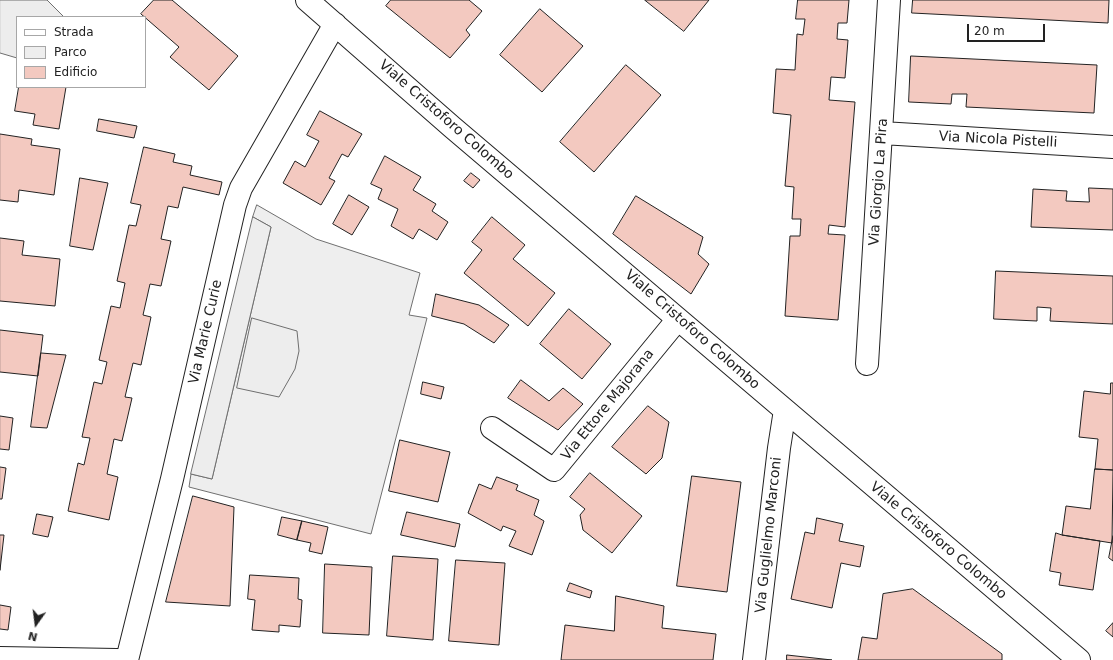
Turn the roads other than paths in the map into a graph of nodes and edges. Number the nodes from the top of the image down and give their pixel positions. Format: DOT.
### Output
graph roads {
  1 [pos="306,0"];
  2 [pos="889,0"];
  3 [pos="335,24"];
  4 [pos="882,133"];
  5 [pos="1113,147"];
  6 [pos="678,319"];
  7 [pos="866,364"];
  8 [pos="785,410"];
  9 [pos="492,428"];
  10 [pos="0,658"];
  11 [pos="117,660"];
  12 [pos="127,660"];
  13 [pos="754,660"];
  14 [pos="1078,660"];
  1 -- 3 [label="street, Viale Cristoforo Colombo"];
  2 -- 4 [label="street, Via Giorgio La Pira"];
  3 -- 6 [label="street, Viale Cristoforo Colombo"];
  3 -- 12 [label="street, Via Marie Curie"];
  4 -- 5 [label="street, Via Nicola Pistelli"];
  4 -- 7 [label="street, Via Giorgio La Pira"];
  6 -- 8 [label="street, Viale Cristoforo Colombo"];
  6 -- 9 [label="street, Via Ettore Majorana"];
  8 -- 13 [label="street, Via Guglielmo Marconi"];
  8 -- 14 [label="street, Viale Cristoforo Colombo"];
  10 -- 11 [label="street"];
}
